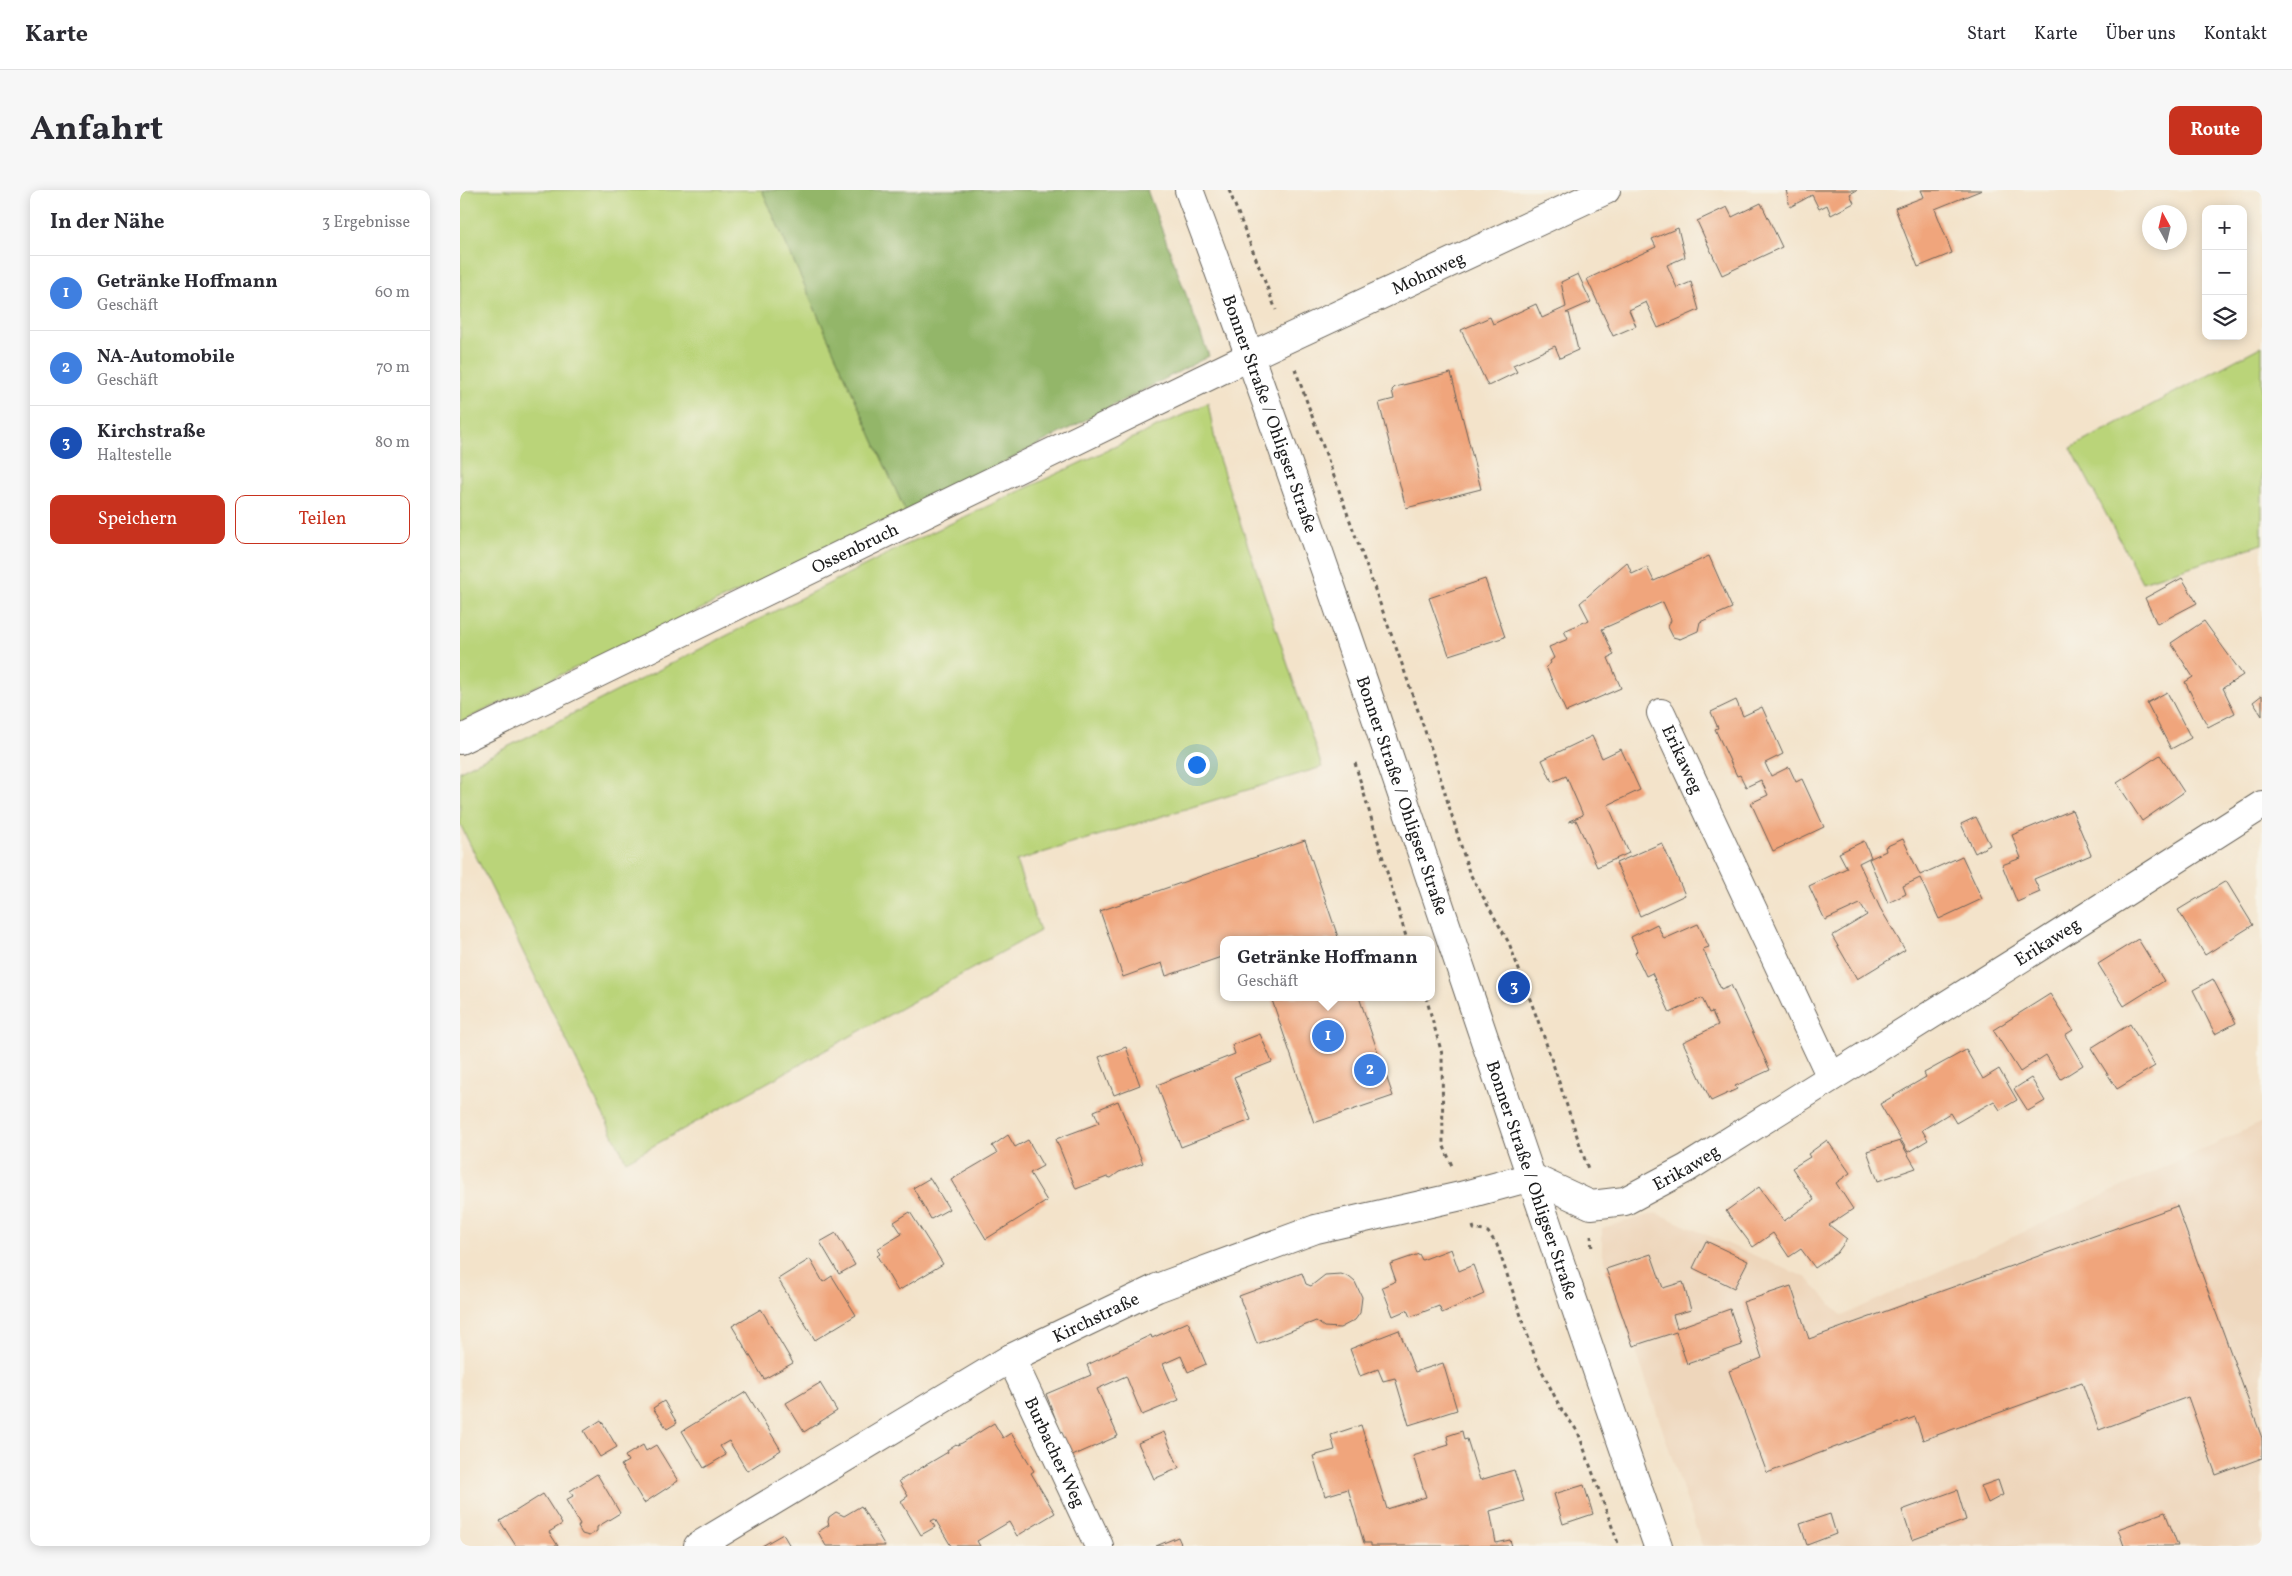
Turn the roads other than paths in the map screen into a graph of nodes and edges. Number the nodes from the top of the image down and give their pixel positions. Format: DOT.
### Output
graph roads {
  1 [pos="1189,190"];
  2 [pos="1606,190"];
  3 [pos="1250,356"];
  4 [pos="1661,713"];
  5 [pos="460,740"];
  6 [pos="2262,805"];
  7 [pos="1831,1077"];
  8 [pos="1531,1177"];
  9 [pos="1011,1358"];
  10 [pos="698,1546"];
  11 [pos="1099,1546"];
  12 [pos="1658,1546"];
  1 -- 3 [label="street, Bonner Straße / Ohligser Straße"];
  2 -- 3 [label="street, Mohnweg"];
  3 -- 5 [label="street, Ossenbruch"];
  3 -- 8 [label="street, Bonner Straße / Ohligser Straße"];
  4 -- 7 [label="street, Erikaweg"];
  6 -- 7 [label="street, Erikaweg"];
  7 -- 8 [label="street, Erikaweg"];
  8 -- 9 [label="street, Kirchstraße"];
  8 -- 12 [label="street, Bonner Straße / Ohligser Straße"];
  9 -- 10 [label="street, Kirchstraße"];
  9 -- 11 [label="street, Burbacher Weg"];
}
